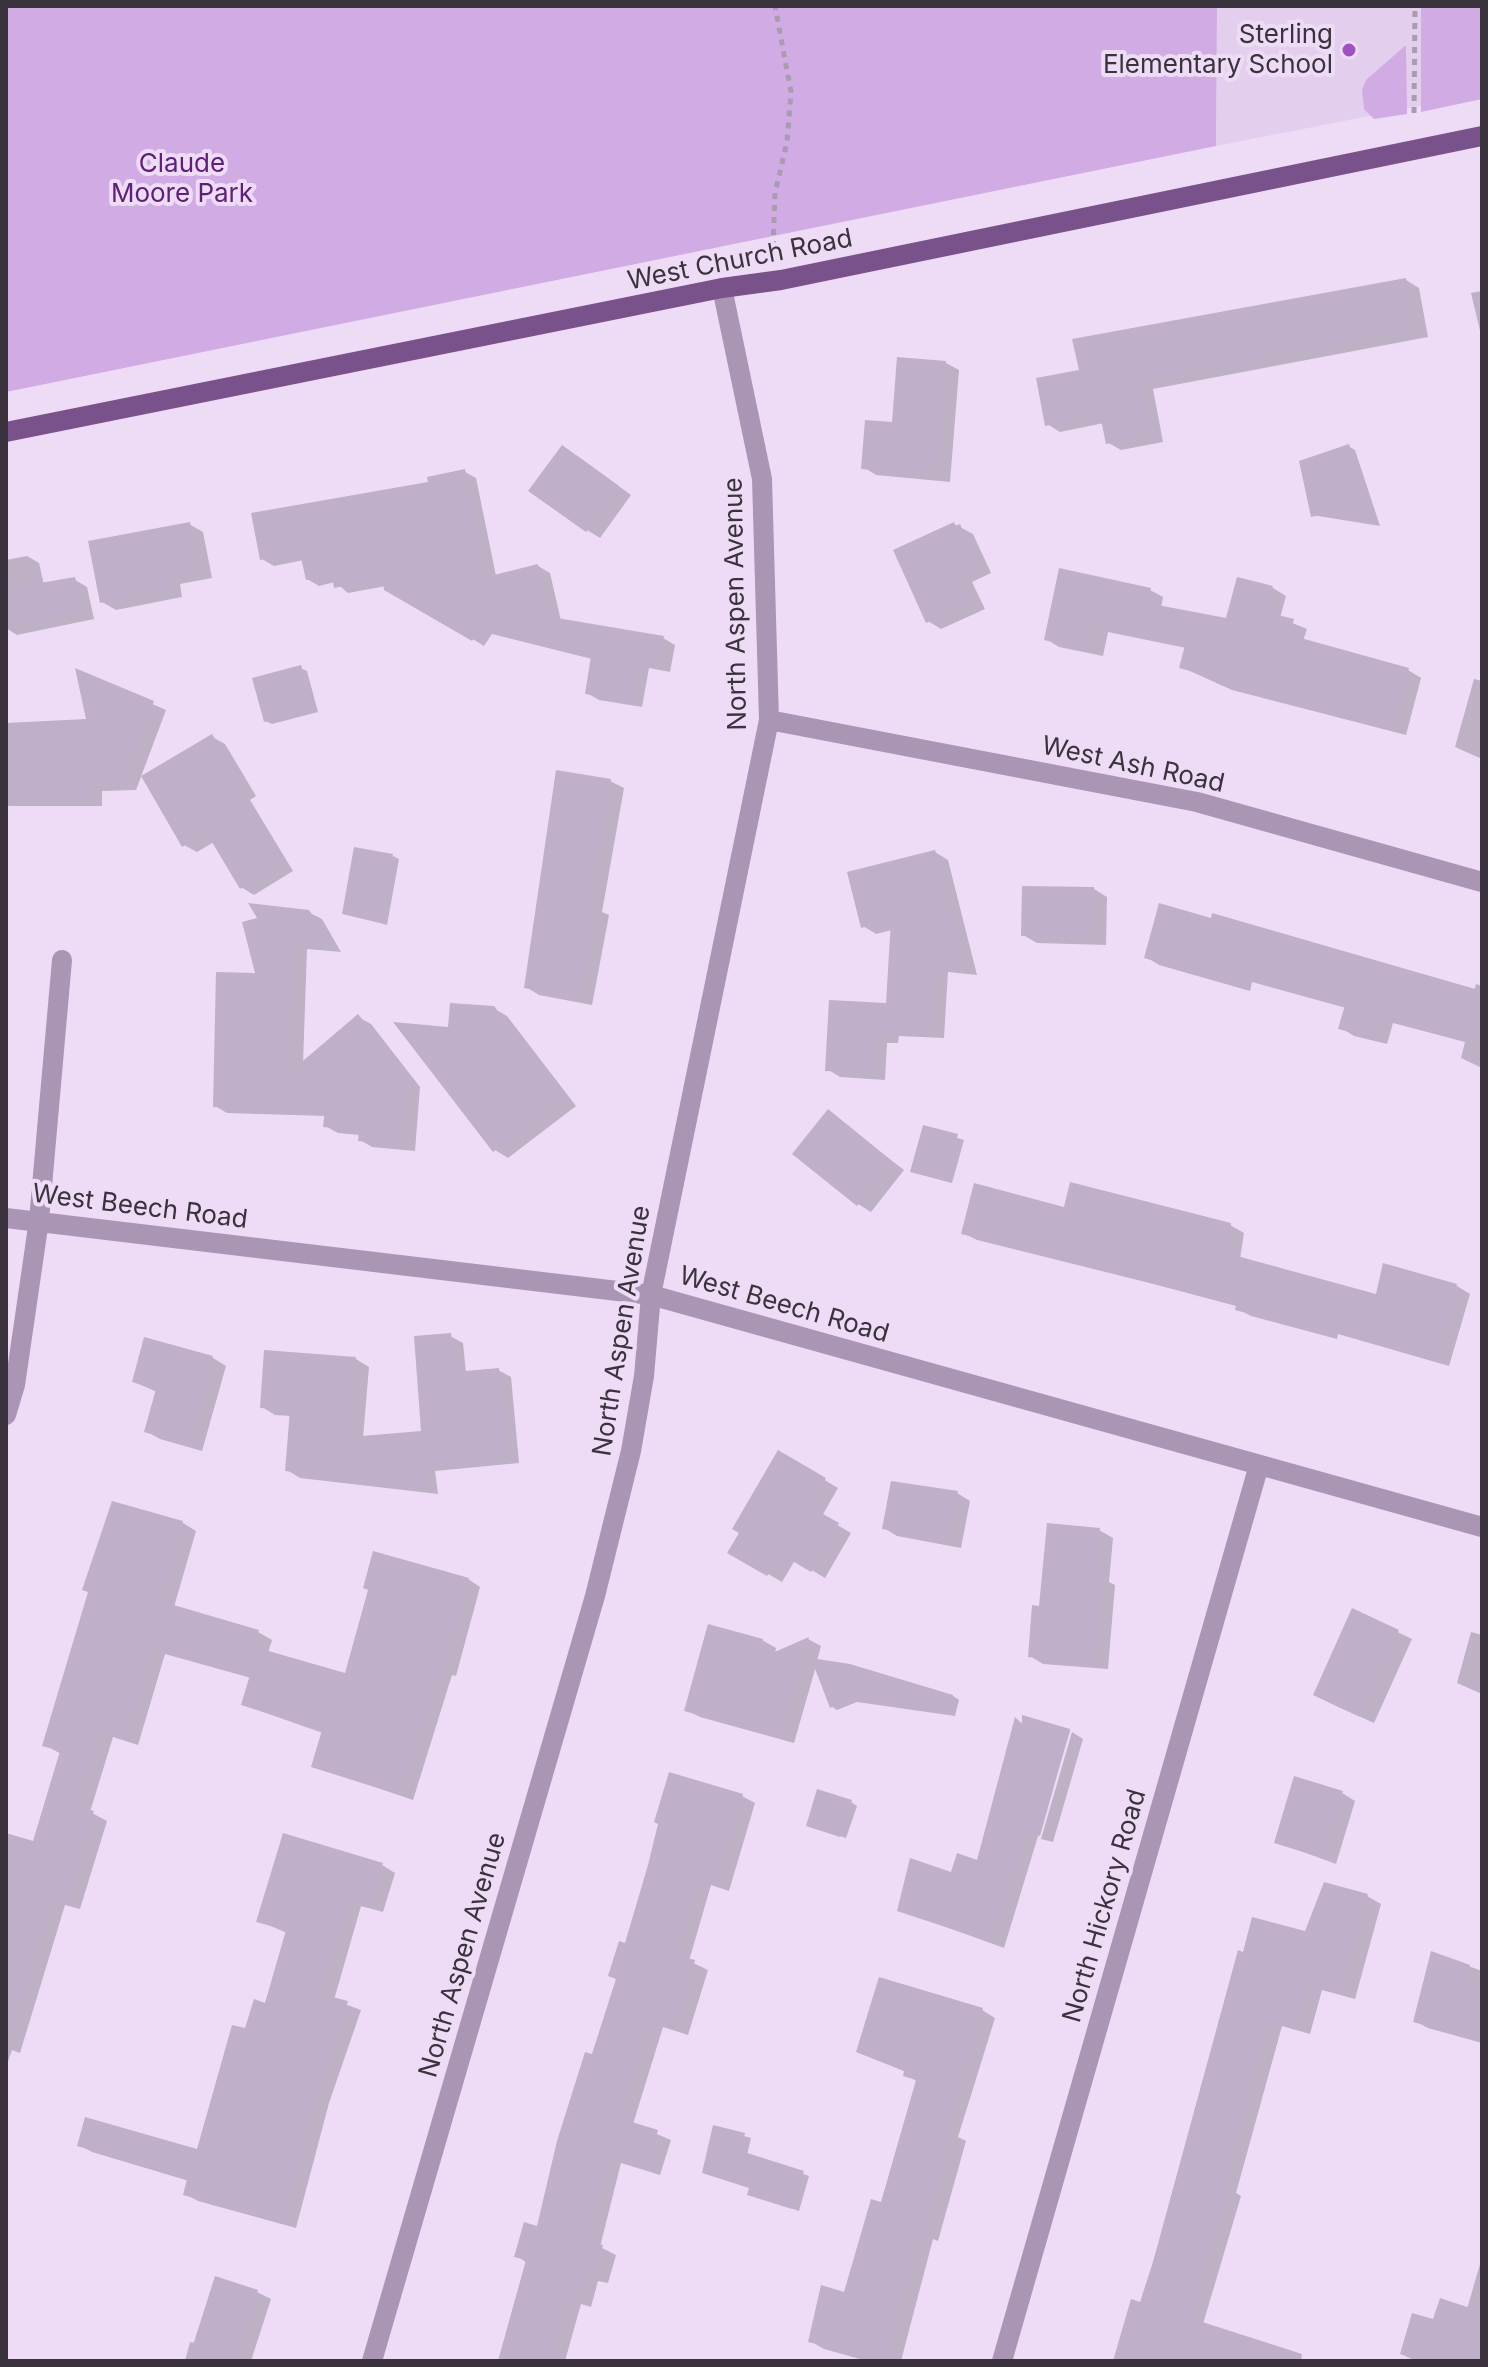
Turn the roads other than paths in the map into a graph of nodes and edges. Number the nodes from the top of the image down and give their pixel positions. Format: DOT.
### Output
graph roads {
  1 [pos="1482,136"];
  2 [pos="722,288"];
  3 [pos="6,432"];
  4 [pos="769,720"];
  5 [pos="1482,882"];
  6 [pos="62,960"];
  7 [pos="6,1218"];
  8 [pos="39,1220"];
  9 [pos="651,1295"];
  10 [pos="6,1415"];
  11 [pos="1259,1465"];
  12 [pos="1482,1527"];
  13 [pos="372,2361"];
  14 [pos="1002,2361"];
  1 -- 2 [label="main road, West Church Road"];
  2 -- 3 [label="main road, West Church Road"];
  2 -- 4 [label="street, North Aspen Avenue"];
  4 -- 5 [label="street, West Ash Road"];
  4 -- 9 [label="street, North Aspen Avenue"];
  6 -- 8 [label="street"];
  7 -- 8 [label="street, West Beech Road"];
  8 -- 9 [label="street, West Beech Road"];
  8 -- 10 [label="street"];
  9 -- 11 [label="street, West Beech Road"];
  9 -- 13 [label="street, North Aspen Avenue"];
  11 -- 12 [label="street, West Beech Road"];
  11 -- 14 [label="street, North Hickory Road"];
}
